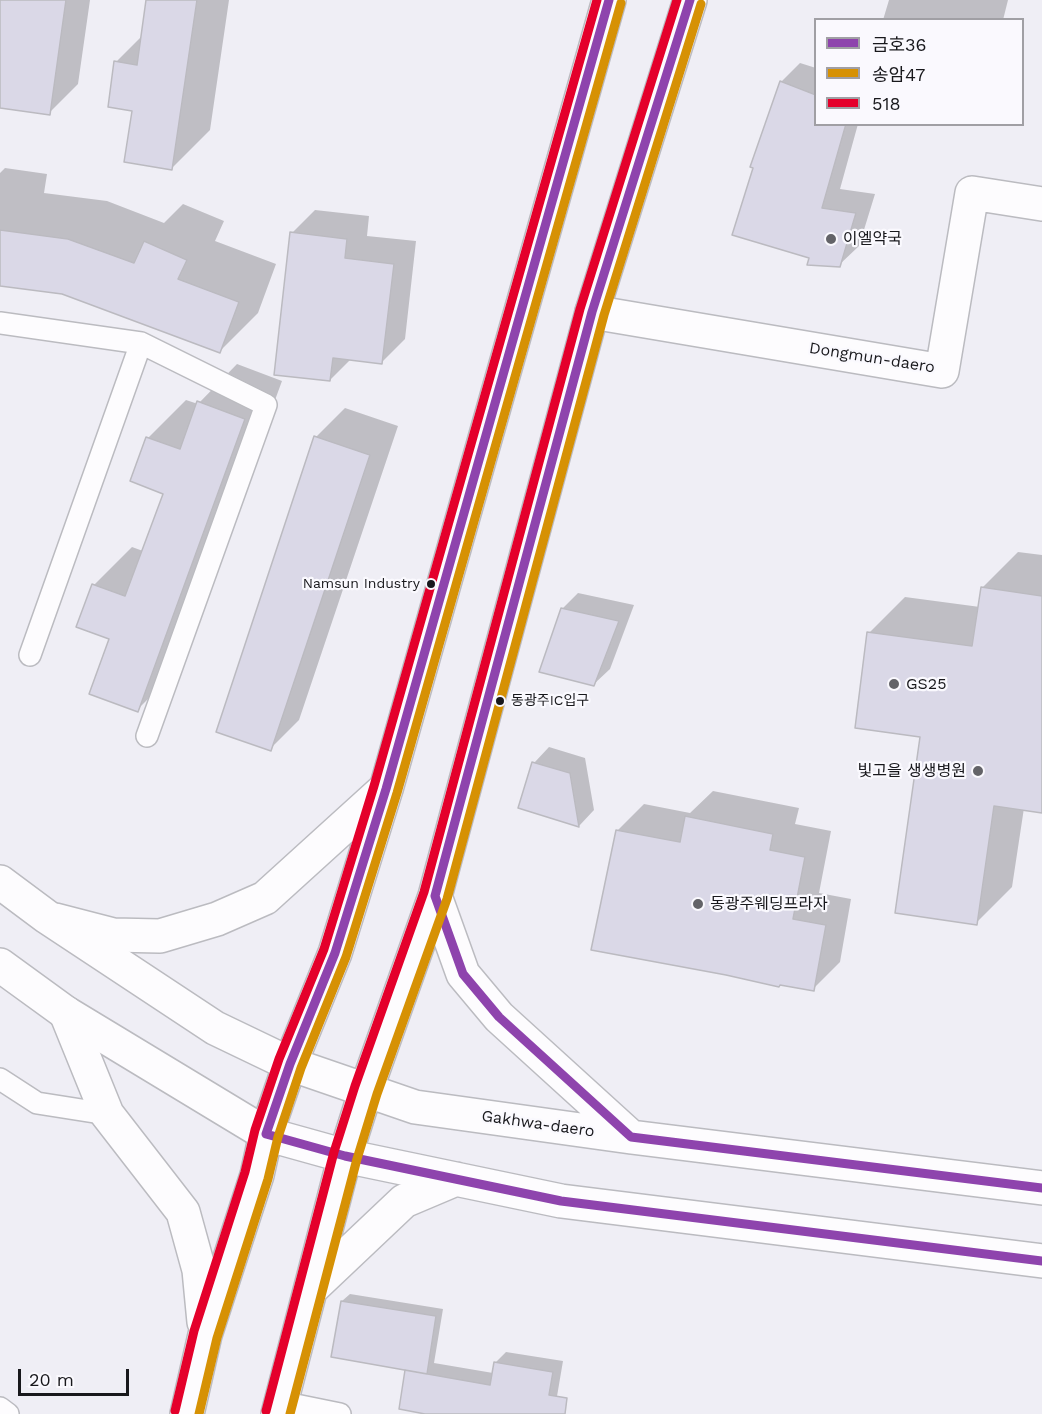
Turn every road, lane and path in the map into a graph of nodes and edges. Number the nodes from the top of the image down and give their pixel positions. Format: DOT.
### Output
graph roads {
  1 [pos="609,0"];
  2 [pos="690,0"];
  3 [pos="1042,204"];
  4 [pos="592,312"];
  5 [pos="0,323"];
  6 [pos="141,343"];
  7 [pos="30,655"];
  8 [pos="147,736"];
  9 [pos="386,789"];
  10 [pos="0,882"];
  11 [pos="435,896"];
  12 [pos="47,917"];
  13 [pos="0,965"];
  14 [pos="66,1013"];
  15 [pos="290,1064"];
  16 [pos="0,1079"];
  17 [pos="366,1090"];
  18 [pos="107,1114"];
  19 [pos="266,1134"];
  20 [pos="631,1137"];
  21 [pos="345,1155"];
  22 [pos="456,1179"];
  23 [pos="1042,1188"];
  24 [pos="1042,1261"];
  25 [pos="311,1288"];
  26 [pos="205,1335"];
  27 [pos="0,1408"];
  28 [pos="280,1408"];
  29 [pos="8,1414"];
  30 [pos="187,1414"];
  31 [pos="340,1414"];
  1 -- 9 [label="main road"];
  2 -- 4 [label="main road"];
  3 -- 4 [label="main road, Dongmun-daero"];
  4 -- 11 [label="main road"];
  5 -- 6 [label="lane"];
  6 -- 7 [label="lane"];
  6 -- 8 [label="lane"];
  9 -- 12 [label="main road"];
  9 -- 15 [label="main road"];
  10 -- 12 [label="main road, Gakhwa-daero"];
  11 -- 17 [label="main road"];
  11 -- 20 [label="main road"];
  12 -- 15 [label="main road, Gakhwa-daero"];
  13 -- 14 [label="main road"];
  14 -- 18 [label="main road"];
  14 -- 19 [label="main road"];
  15 -- 17 [label="main road, Gakhwa-daero"];
  15 -- 19 [label="main road"];
  16 -- 18 [label="lane"];
  17 -- 20 [label="main road, Gakhwa-daero"];
  17 -- 21 [label="main road"];
  18 -- 26 [label="main road"];
  19 -- 21 [label="main road"];
  19 -- 26 [label="main road"];
  20 -- 23 [label="main road, Gakhwa-daero"];
  21 -- 22 [label="main road"];
  21 -- 25 [label="main road"];
  22 -- 24 [label="main road"];
  22 -- 25 [label="main road"];
  25 -- 28 [label="main road"];
  26 -- 30 [label="main road"];
  27 -- 29 [label="lane"];
  28 -- 31 [label="lane"];
}
